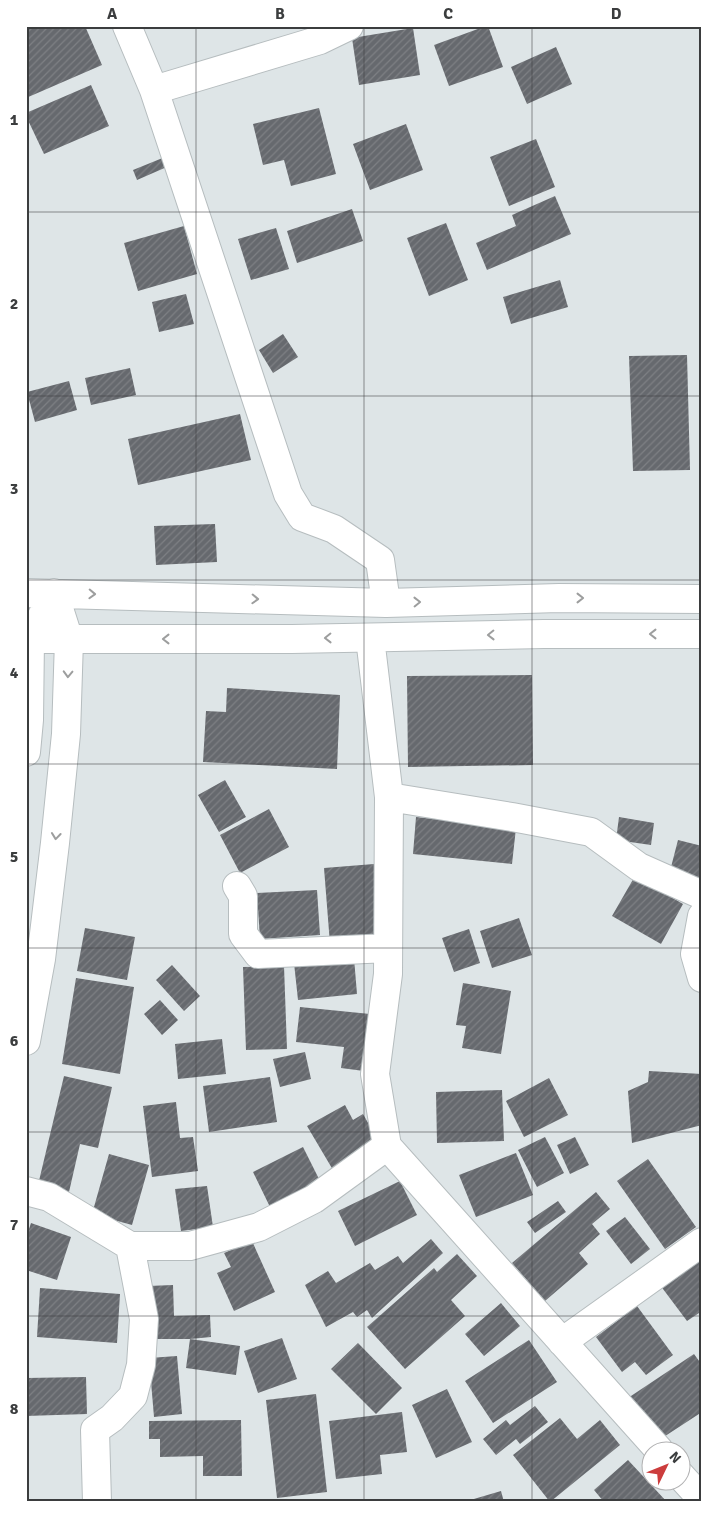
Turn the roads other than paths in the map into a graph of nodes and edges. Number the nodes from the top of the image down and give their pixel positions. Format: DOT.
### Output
graph roads {
  1 [pos="127,26"];
  2 [pos="349,26"];
  3 [pos="154,90"];
  4 [pos="54,593"];
  5 [pos="26,594"];
  6 [pos="702,599"];
  7 [pos="386,603"];
  8 [pos="702,634"];
  9 [pos="370,638"];
  10 [pos="28,639"];
  11 [pos="69,640"];
  12 [pos="26,752"];
  13 [pos="390,797"];
  14 [pos="237,886"];
  15 [pos="702,895"];
  16 [pos="702,916"];
  17 [pos="388,948"];
  18 [pos="702,978"];
  19 [pos="26,1041"];
  20 [pos="388,1146"];
  21 [pos="26,1191"];
  22 [pos="702,1242"];
  23 [pos="130,1246"];
  24 [pos="562,1342"];
  25 [pos="650,1440"];
  26 [pos="690,1486"];
  27 [pos="702,1499"];
  28 [pos="97,1502"];
  1 -- 3 [label="street"];
  2 -- 3 [label="street"];
  3 -- 7 [label="street"];
  4 -- 5 [label="street"];
  4 -- 7 [label="street, one-way"];
  4 -- 10 [label="street"];
  4 -- 11 [label="street"];
  7 -- 6 [label="street, one-way"];
  8 -- 9 [label="street, one-way"];
  9 -- 11 [label="street, one-way"];
  9 -- 13 [label="street"];
  10 -- 11 [label="street"];
  10 -- 12 [label="street"];
  11 -- 19 [label="street, one-way"];
  13 -- 15 [label="street"];
  13 -- 17 [label="street"];
  14 -- 17 [label="street"];
  16 -- 18 [label="street"];
  17 -- 20 [label="street"];
  20 -- 23 [label="street"];
  20 -- 24 [label="street"];
  21 -- 23 [label="street"];
  22 -- 24 [label="street"];
  23 -- 28 [label="street"];
  24 -- 25 [label="street"];
  26 -- 27 [label="street"];
}
